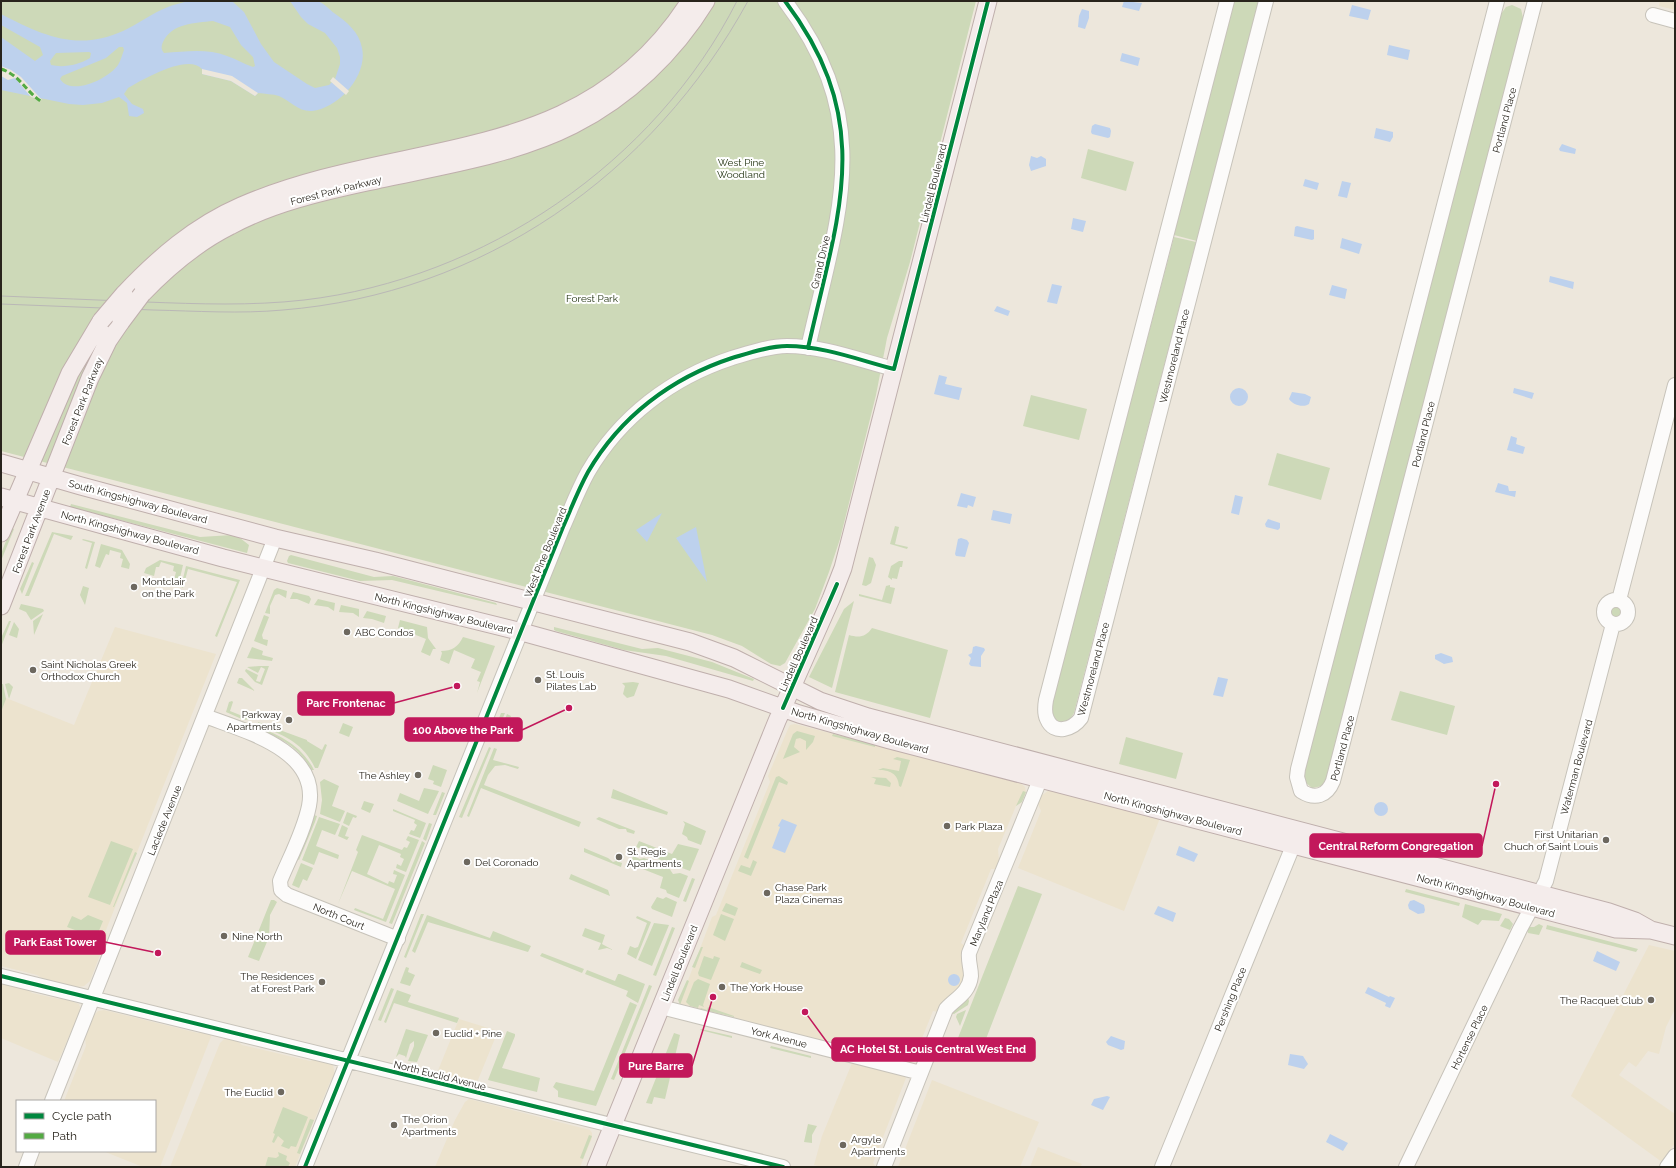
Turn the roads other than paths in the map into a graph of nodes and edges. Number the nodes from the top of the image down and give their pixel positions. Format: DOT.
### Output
graph roads {
  1 [pos="690,1"];
  2 [pos="706,1"];
  3 [pos="785,1"];
  4 [pos="988,1"];
  5 [pos="1227,1"];
  6 [pos="1266,1"];
  7 [pos="1497,1"];
  8 [pos="1535,1"];
  9 [pos="1653,15"];
  10 [pos="1675,21"];
  11 [pos="808,348"];
  12 [pos="894,369"];
  13 [pos="1675,385"];
  14 [pos="1,462"];
  15 [pos="28,470"];
  16 [pos="51,477"];
  17 [pos="8,499"];
  18 [pos="40,507"];
  19 [pos="1,533"];
  20 [pos="275,538"];
  21 [pos="264,568"];
  22 [pos="534,602"];
  23 [pos="1,606"];
  24 [pos="522,632"];
  25 [pos="791,688"];
  26 [pos="783,708"];
  27 [pos="205,716"];
  28 [pos="1043,772"];
  29 [pos="1296,838"];
  30 [pos="1536,901"];
  31 [pos="1675,936"];
  32 [pos="398,939"];
  33 [pos="1,976"];
  34 [pos="94,998"];
  35 [pos="661,1007"];
  36 [pos="348,1061"];
  37 [pos="921,1073"];
  38 [pos="52,1100"];
  39 [pos="612,1125"];
  40 [pos="32,1152"];
  41 [pos="1675,1156"];
  42 [pos="26,1167"];
  43 [pos="305,1167"];
  44 [pos="596,1167"];
  45 [pos="784,1167"];
  46 [pos="884,1167"];
  47 [pos="1162,1167"];
  48 [pos="1406,1167"];
  49 [pos="1667,1167"];
  1 -- 15 [label="main road, Forest Park Parkway, bridge"];
  2 -- 16 [label="main road, Forest Park Parkway, bridge"];
  3 -- 11 [label="street, Grand Drive"];
  4 -- 12 [label="main road, Lindell Boulevard"];
  5 -- 6 [label="street, Westmoreland Place"];
  7 -- 8 [label="street, Portland Place"];
  9 -- 10 [label="street"];
  11 -- 12 [label="street, West Pine Boulevard"];
  11 -- 22 [label="street, West Pine Boulevard"];
  12 -- 25 [label="main road, Lindell Boulevard"];
  13 -- 30 [label="street, Waterman Boulevard"];
  14 -- 15 [label="main road, South Kingshighway Boulevard"];
  15 -- 16 [label="main road, South Kingshighway Boulevard"];
  15 -- 17 [label="main road"];
  16 -- 18 [label="main road, Forest Park Avenue"];
  16 -- 20 [label="main road, South Kingshighway Boulevard"];
  17 -- 18 [label="main road, North Kingshighway Boulevard"];
  17 -- 19 [label="main road"];
  18 -- 21 [label="main road, North Kingshighway Boulevard"];
  18 -- 23 [label="main road, Forest Park Avenue"];
  20 -- 21 [label="street, Laclede Avenue"];
  20 -- 22 [label="main road, North Kingshighway Boulevard"];
  21 -- 24 [label="main road, North Kingshighway Boulevard"];
  21 -- 27 [label="street, Laclede Avenue"];
  22 -- 24 [label="street, West Pine Boulevard"];
  22 -- 25 [label="main road, North Kingshighway Boulevard"];
  24 -- 26 [label="main road, North Kingshighway Boulevard"];
  24 -- 32 [label="street, West Pine Boulevard"];
  25 -- 26 [label="main road, Lindell Boulevard"];
  25 -- 28 [label="main road, North Kingshighway Boulevard"];
  26 -- 28 [label="main road, North Kingshighway Boulevard"];
  26 -- 35 [label="main road, Lindell Boulevard"];
  27 -- 32 [label="street, North Court"];
  27 -- 34 [label="street, Laclede Avenue"];
  28 -- 29 [label="main road, North Kingshighway Boulevard"];
  28 -- 37 [label="street, Maryland Plaza"];
  29 -- 30 [label="main road, North Kingshighway Boulevard"];
  29 -- 47 [label="street, Pershing Place"];
  30 -- 31 [label="main road, North Kingshighway Boulevard"];
  30 -- 48 [label="street, Hortense Place"];
  32 -- 36 [label="street, West Pine Boulevard"];
  33 -- 34 [label="street, North Euclid Avenue"];
  34 -- 36 [label="street, North Euclid Avenue"];
  34 -- 38 [label="street, Laclede Avenue"];
  35 -- 37 [label="street, York Avenue"];
  35 -- 39 [label="main road, Lindell Boulevard"];
  36 -- 39 [label="street, North Euclid Avenue"];
  36 -- 43 [label="street, West Pine Boulevard"];
  37 -- 46 [label="street, Maryland Plaza"];
  39 -- 44 [label="main road, Lindell Boulevard"];
  39 -- 45 [label="street, North Euclid Avenue"];
  40 -- 42 [label="street"];
  41 -- 49 [label="street"];
}
